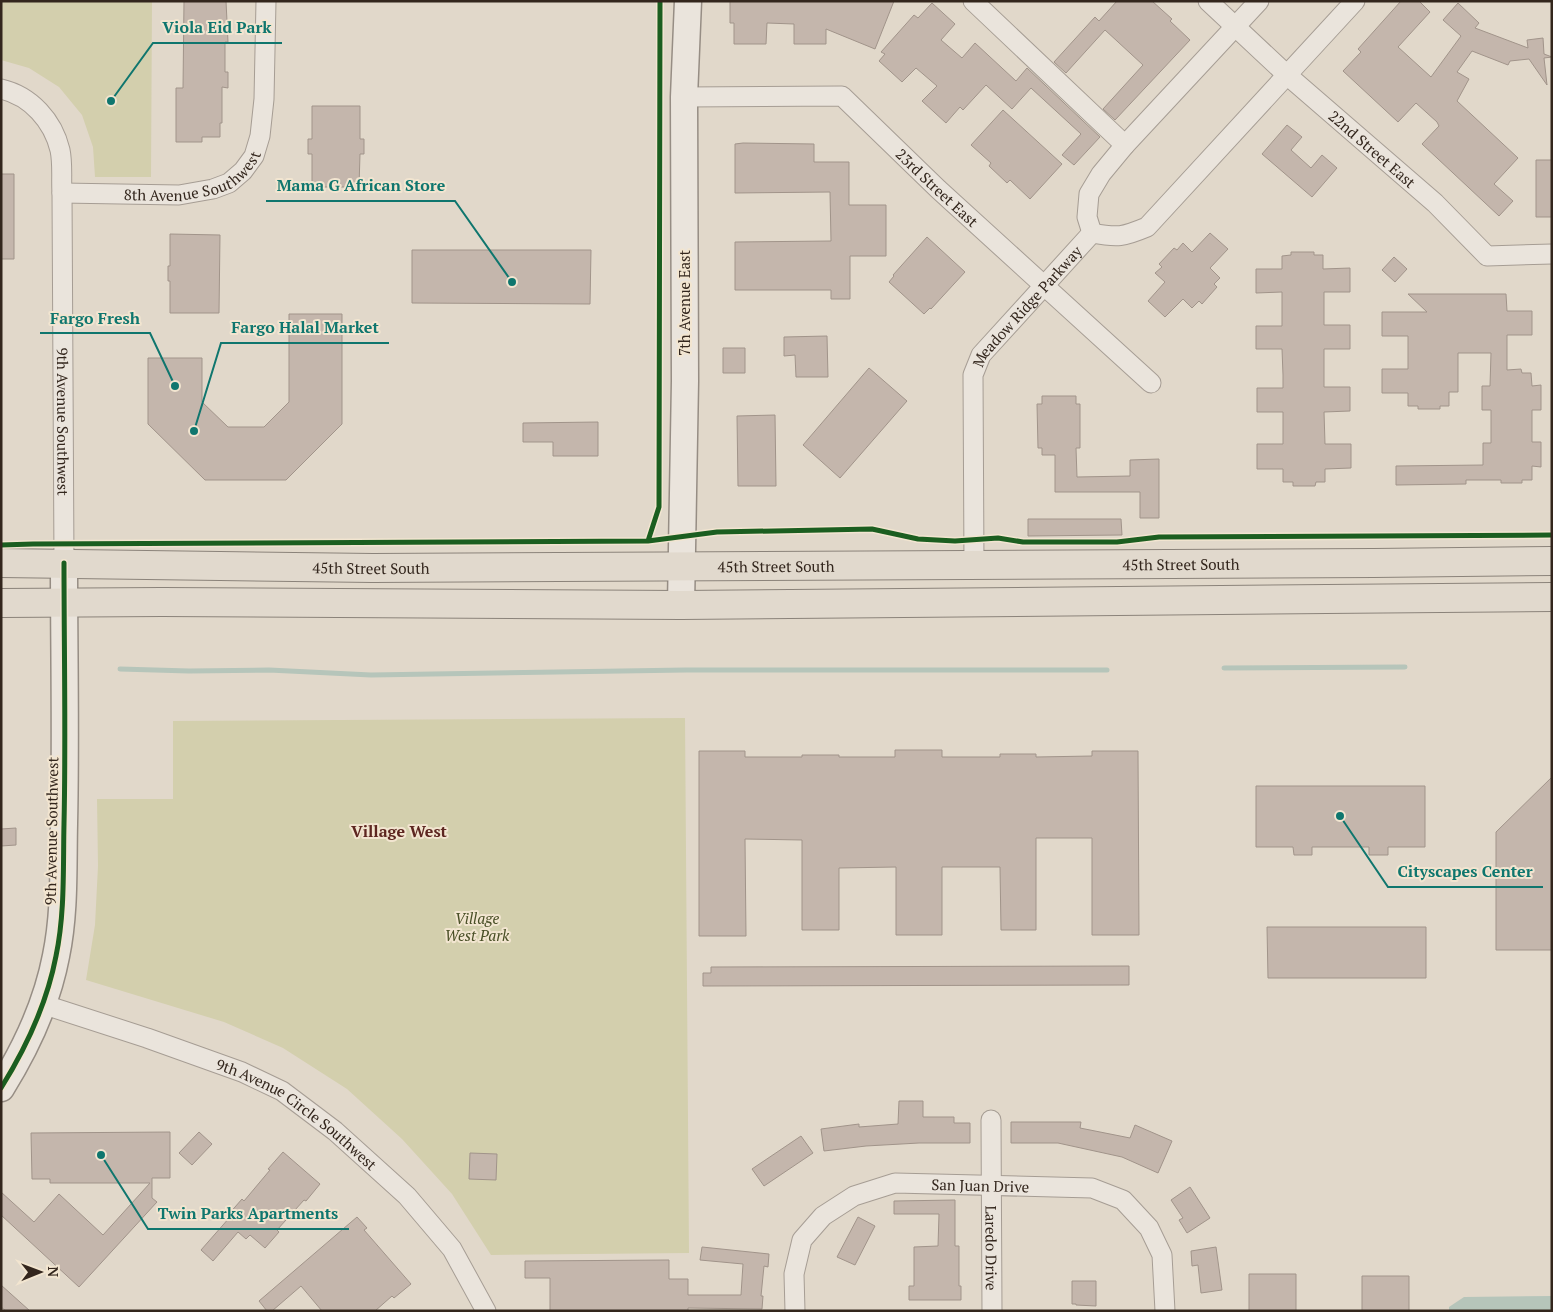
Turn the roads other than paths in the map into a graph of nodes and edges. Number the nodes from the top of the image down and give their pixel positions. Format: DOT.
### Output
graph roads {
  1 [pos="266,1"];
  2 [pos="688,1"];
  3 [pos="974,1"];
  4 [pos="1208,1"];
  5 [pos="1259,1"];
  6 [pos="1355,1"];
  7 [pos="1236,27"];
  8 [pos="1287,75"];
  9 [pos="1,89"];
  10 [pos="684,97"];
  11 [pos="1125,145"];
  12 [pos="62,193"];
  13 [pos="1092,233"];
  14 [pos="1552,254"];
  15 [pos="1043,286"];
  16 [pos="1151,383"];
  17 [pos="1552,561"];
  18 [pos="1,563"];
  19 [pos="64,563"];
  20 [pos="682,566"];
  21 [pos="974,566"];
  22 [pos="1552,597"];
  23 [pos="1,603"];
  24 [pos="64,603"];
  25 [pos="681,606"];
  26 [pos="42,1004"];
  27 [pos="1,1088"];
  28 [pos="991,1120"];
  29 [pos="990,1185"];
  30 [pos="486,1311"];
  31 [pos="794,1311"];
  32 [pos="992,1311"];
  33 [pos="1165,1311"];
  1 -- 12 [label="street, 8th Avenue Southwest"];
  2 -- 10 [label="street, 7th Avenue East"];
  3 -- 11 [label="street"];
  4 -- 7 [label="street, 22nd Street East"];
  5 -- 7 [label="street, Meadow Ridge Parkway"];
  6 -- 8 [label="street, Meadow Ridge Parkway"];
  7 -- 8 [label="street, 22nd Street East"];
  7 -- 11 [label="street, Meadow Ridge Parkway"];
  8 -- 13 [label="street, Meadow Ridge Parkway"];
  8 -- 14 [label="street, 22nd Street East"];
  9 -- 12 [label="street, 9th Avenue Southwest"];
  10 -- 15 [label="street, 23rd Street East"];
  10 -- 20 [label="street, 7th Avenue East"];
  11 -- 13 [label="street, Meadow Ridge Parkway"];
  12 -- 19 [label="street, 9th Avenue Southwest"];
  13 -- 15 [label="street, Meadow Ridge Parkway"];
  15 -- 16 [label="street, 23rd Street East"];
  15 -- 21 [label="street, Meadow Ridge Parkway"];
  17 -- 21 [label="main road, 45th Street South"];
  18 -- 19 [label="main road, 45th Street South"];
  19 -- 20 [label="main road, 45th Street South"];
  19 -- 24 [label="street, 9th Avenue Southwest"];
  20 -- 21 [label="main road, 45th Street South"];
  20 -- 25 [label="street, 7th Avenue East"];
  22 -- 25 [label="main road"];
  23 -- 24 [label="main road"];
  24 -- 25 [label="main road"];
  24 -- 26 [label="street, 9th Avenue Southwest"];
  26 -- 27 [label="street, 9th Avenue Southwest"];
  26 -- 30 [label="street, 9th Avenue Circle Southwest"];
  28 -- 29 [label="street, Laredo Drive"];
  29 -- 31 [label="street, San Juan Drive"];
  29 -- 32 [label="street, Laredo Drive"];
  29 -- 33 [label="street, San Juan Drive"];
}
